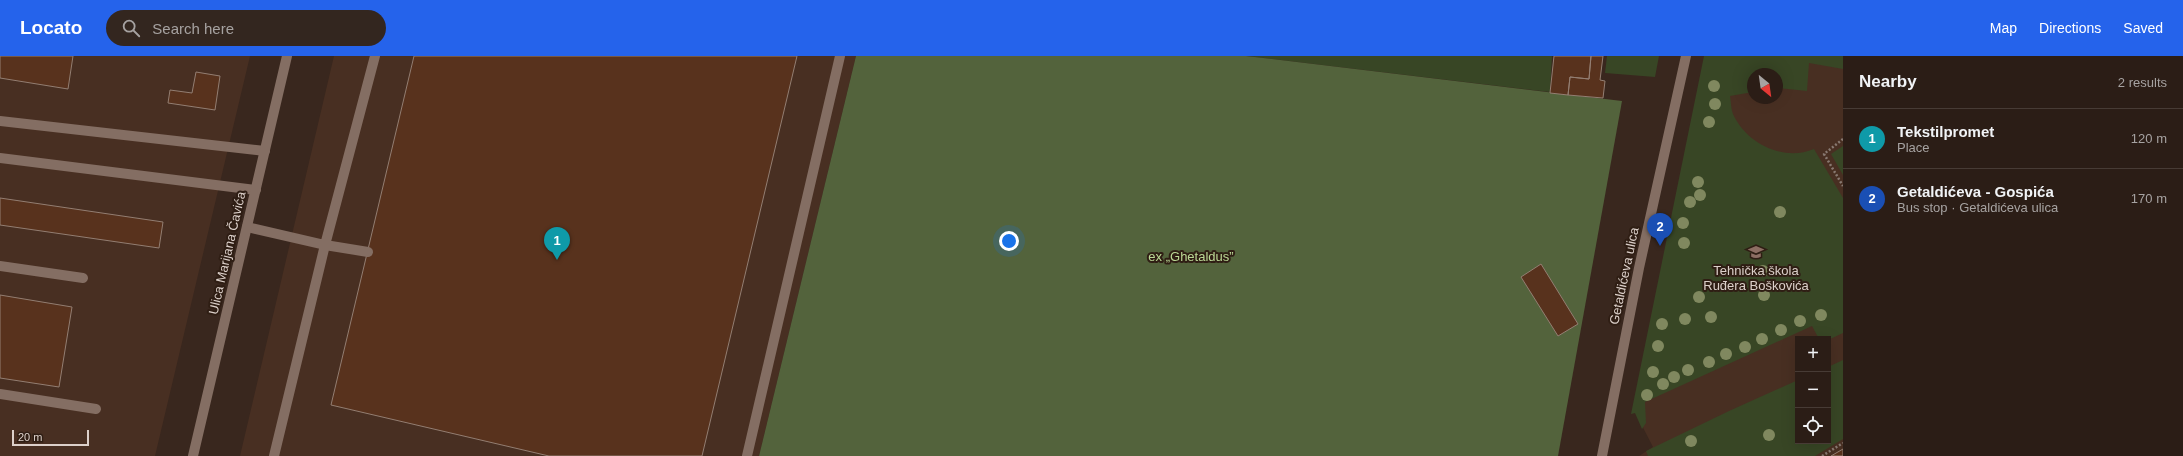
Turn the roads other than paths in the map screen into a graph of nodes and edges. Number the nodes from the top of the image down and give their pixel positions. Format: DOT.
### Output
graph roads {
  1 [pos="287,56"];
  2 [pos="375,56"];
  3 [pos="840,56"];
  4 [pos="1686,56"];
  5 [pos="0,121"];
  6 [pos="265,151"];
  7 [pos="0,158"];
  8 [pos="256,190"];
  9 [pos="247,227"];
  10 [pos="325,245"];
  11 [pos="368,252"];
  12 [pos="0,266"];
  13 [pos="83,278"];
  14 [pos="0,394"];
  15 [pos="96,409"];
  16 [pos="193,456"];
  17 [pos="274,456"];
  18 [pos="747,456"];
  19 [pos="1602,456"];
  1 -- 6 [label="street, Ulica Marijana Čavića"];
  2 -- 10 [label="street"];
  3 -- 18 [label="street"];
  4 -- 19 [label="street, Getaldićeva ulica"];
  5 -- 6 [label="street"];
  6 -- 8 [label="street, Ulica Marijana Čavića"];
  7 -- 8 [label="street"];
  8 -- 9 [label="street, Ulica Marijana Čavića"];
  9 -- 10 [label="street"];
  9 -- 16 [label="street, Ulica Marijana Čavića"];
  10 -- 11 [label="street"];
  10 -- 17 [label="street"];
  12 -- 13 [label="street"];
  14 -- 15 [label="street"];
}
